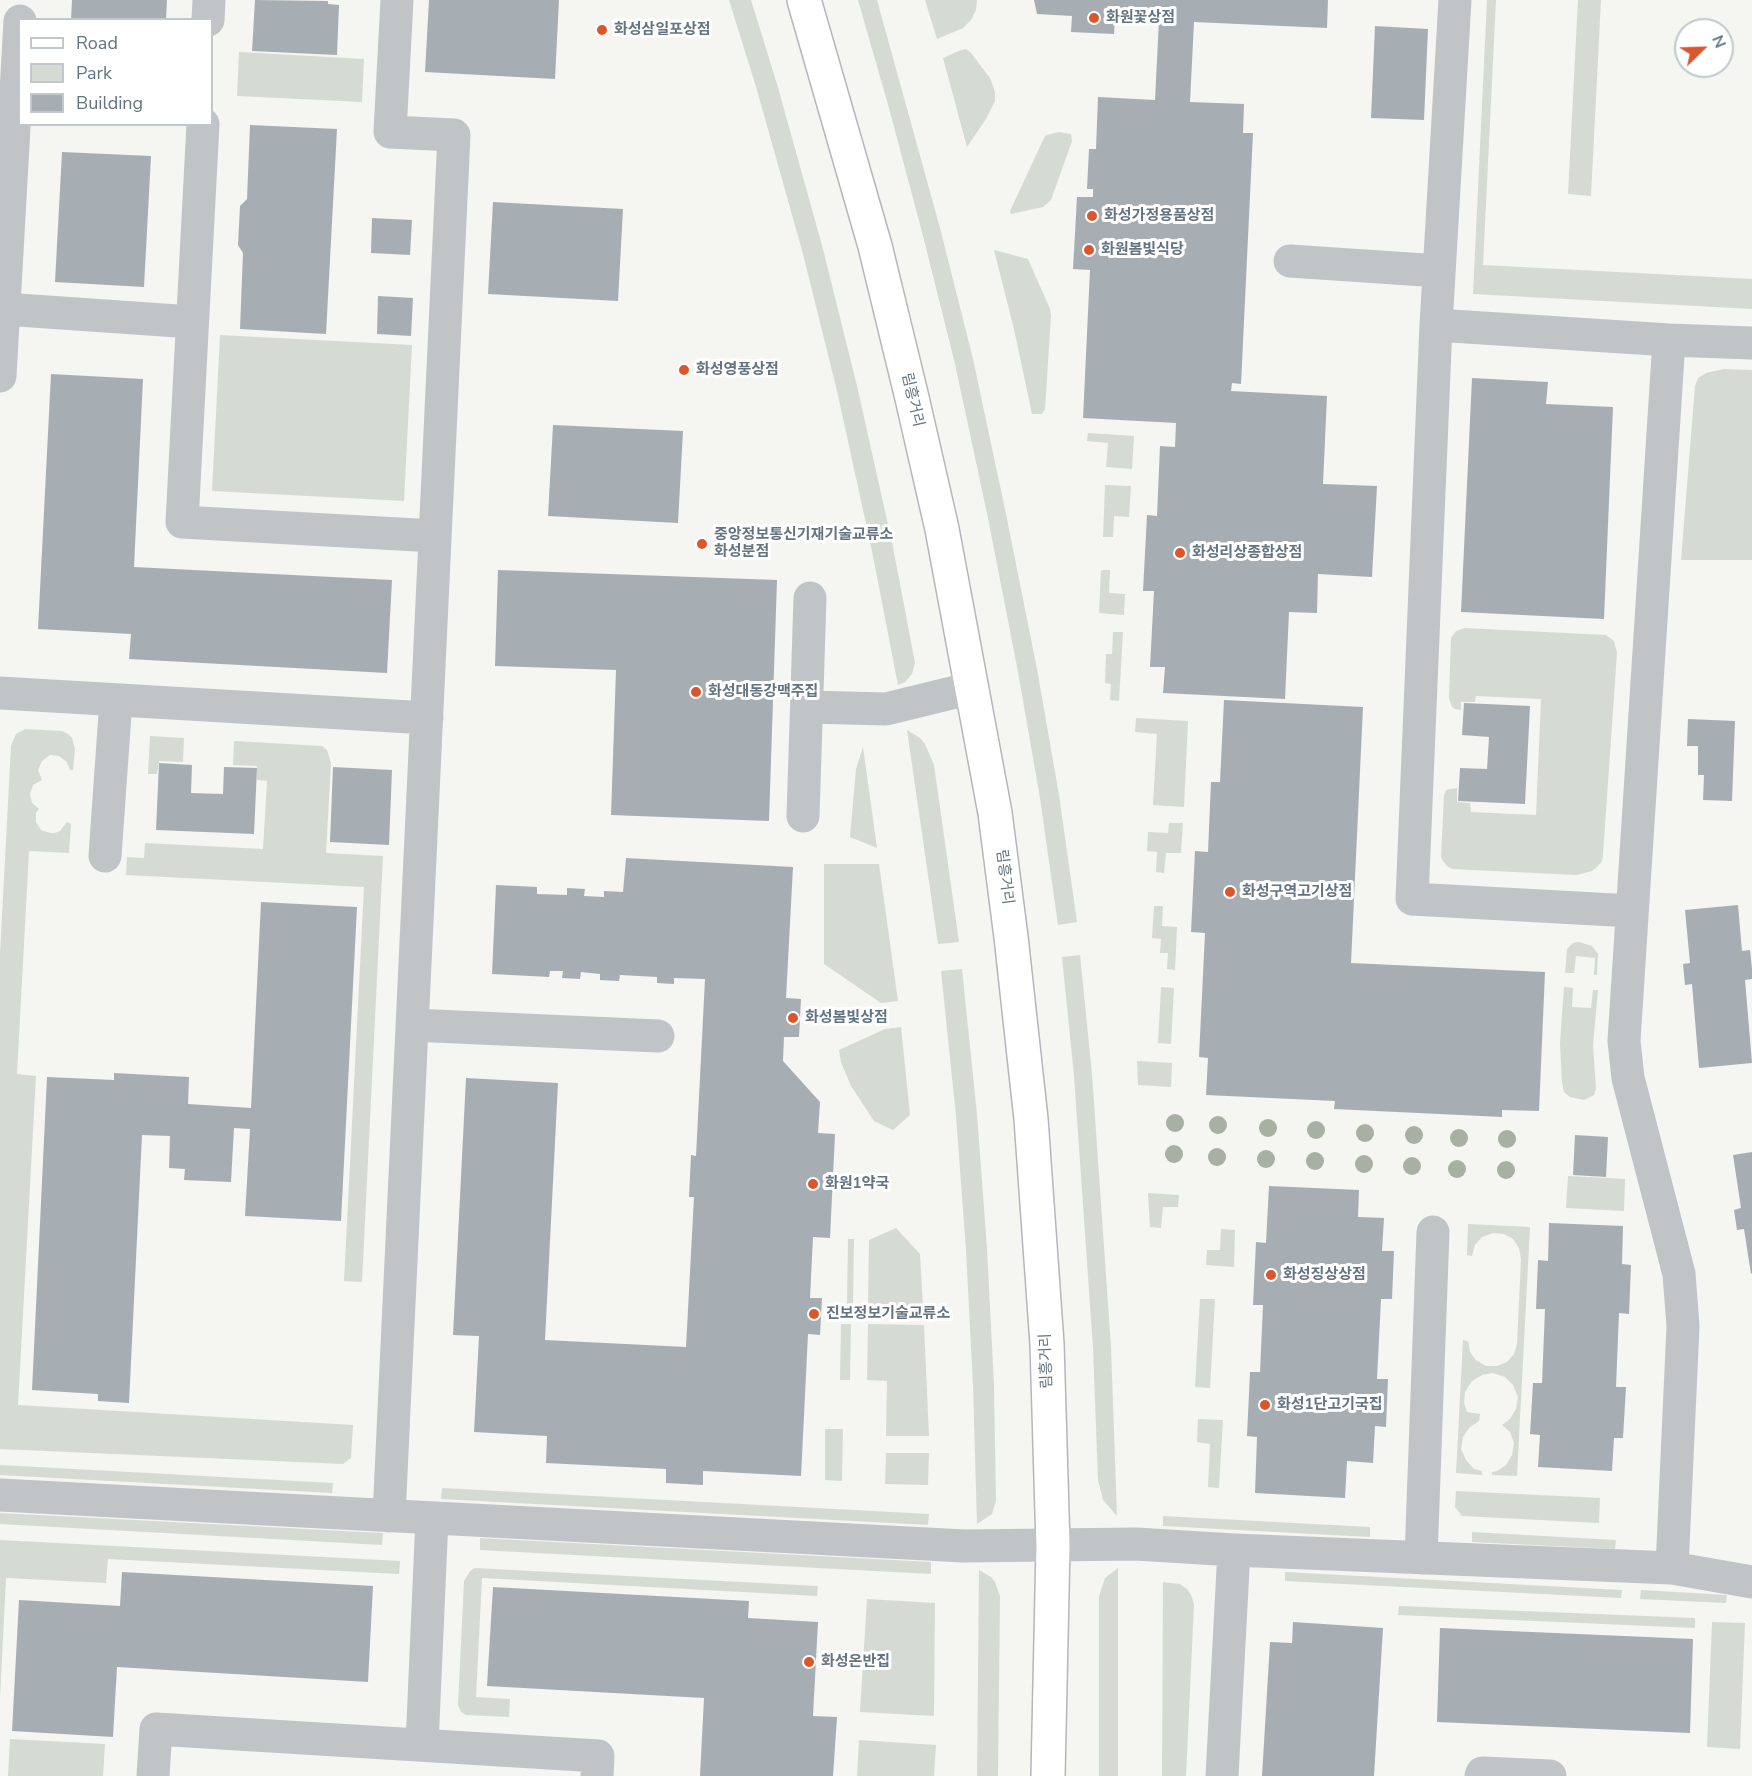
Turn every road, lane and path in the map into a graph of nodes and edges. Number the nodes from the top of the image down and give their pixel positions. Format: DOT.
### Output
graph roads {
  1 [pos="21,0"];
  2 [pos="209,0"];
  3 [pos="397,0"];
  4 [pos="804,0"];
  5 [pos="1455,0"];
  6 [pos="20,18"];
  7 [pos="208,18"];
  8 [pos="18,81"];
  9 [pos="17,112"];
  10 [pos="203,126"];
  11 [pos="1290,261"];
  12 [pos="1438,272"];
  13 [pos="4,309"];
  14 [pos="192,322"];
  15 [pos="1436,325"];
  16 [pos="1669,340"];
  17 [pos="1752,343"];
  18 [pos="0,376"];
  19 [pos="435,536"];
  20 [pos="810,598"];
  21 [pos="972,688"];
  22 [pos="0,693"];
  23 [pos="116,700"];
  24 [pos="807,707"];
  25 [pos="427,718"];
  26 [pos="803,816"];
  27 [pos="105,856"];
  28 [pos="1632,911"];
  29 [pos="412,1025"];
  30 [pos="658,1036"];
  31 [pos="1433,1232"];
  32 [pos="0,1495"];
  33 [pos="389,1516"];
  34 [pos="432,1518"];
  35 [pos="1053,1546"];
  36 [pos="1234,1550"];
  37 [pos="1421,1558"];
  38 [pos="1672,1568"];
  39 [pos="1752,1582"];
  40 [pos="422,1745"];
  41 [pos="153,1776"];
  42 [pos="597,1776"];
  43 [pos="1048,1776"];
  44 [pos="1222,1776"];
  45 [pos="1481,1776"];
  46 [pos="1550,1776"];
  1 -- 6 [label="street"];
  2 -- 7 [label="street"];
  3 -- 19 [label="street"];
  4 -- 21 [label="main road, 림흥거리"];
  5 -- 12 [label="street"];
  8 -- 9 [label="street"];
  9 -- 13 [label="street"];
  10 -- 14 [label="street"];
  11 -- 12 [label="street"];
  12 -- 15 [label="street"];
  13 -- 14 [label="street"];
  13 -- 18 [label="street"];
  14 -- 19 [label="street"];
  15 -- 16 [label="street"];
  15 -- 28 [label="street"];
  16 -- 17 [label="street"];
  16 -- 28 [label="street"];
  19 -- 25 [label="street"];
  20 -- 24 [label="street"];
  21 -- 24 [label="street"];
  21 -- 35 [label="main road, 림흥거리"];
  22 -- 23 [label="street"];
  23 -- 25 [label="street"];
  23 -- 27 [label="street"];
  24 -- 26 [label="street"];
  25 -- 29 [label="street"];
  28 -- 38 [label="street"];
  29 -- 30 [label="street"];
  29 -- 33 [label="street"];
  31 -- 37 [label="street"];
  32 -- 33 [label="street"];
  33 -- 34 [label="street"];
  34 -- 35 [label="street"];
  34 -- 40 [label="street"];
  35 -- 36 [label="street"];
  35 -- 43 [label="main road, 림흥거리"];
  36 -- 37 [label="street"];
  36 -- 44 [label="street"];
  37 -- 38 [label="street"];
  38 -- 39 [label="street"];
  40 -- 41 [label="street"];
  40 -- 42 [label="street"];
  45 -- 46 [label="street"];
}
